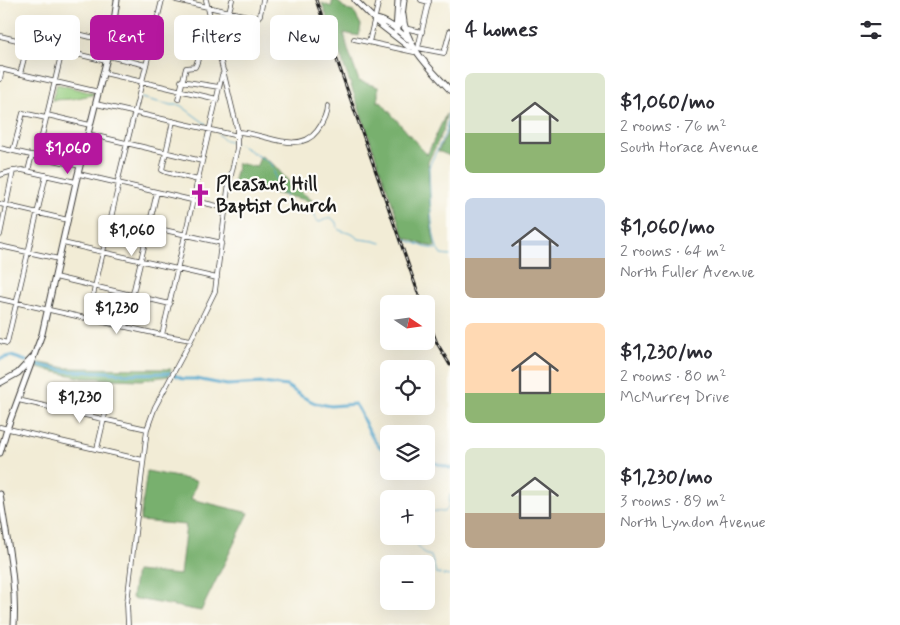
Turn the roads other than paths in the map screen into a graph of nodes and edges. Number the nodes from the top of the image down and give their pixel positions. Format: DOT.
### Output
graph roads {
  1 [pos="117,0"];
  2 [pos="162,0"];
  3 [pos="176,0"];
  4 [pos="206,0"];
  5 [pos="232,0"];
  6 [pos="262,0"];
  7 [pos="355,0"];
  8 [pos="380,0"];
  9 [pos="398,0"];
  10 [pos="404,0"];
  11 [pos="421,0"];
  12 [pos="429,1"];
  13 [pos="209,8"];
  14 [pos="397,10"];
  15 [pos="230,12"];
  16 [pos="115,15"];
  17 [pos="158,15"];
  18 [pos="211,15"];
  19 [pos="229,15"];
  20 [pos="402,15"];
  21 [pos="375,19"];
  22 [pos="383,22"];
  23 [pos="404,28"];
  24 [pos="393,31"];
  25 [pos="450,31"];
  26 [pos="422,32"];
  27 [pos="0,36"];
  28 [pos="354,38"];
  29 [pos="15,39"];
  30 [pos="369,42"];
  31 [pos="414,47"];
  32 [pos="24,60"];
  33 [pos="60,60"];
  34 [pos="107,60"];
  35 [pos="117,60"];
  36 [pos="147,60"];
  37 [pos="198,60"];
  38 [pos="221,60"];
  39 [pos="146,66"];
  40 [pos="1,69"];
  41 [pos="224,72"];
  42 [pos="104,73"];
  43 [pos="20,74"];
  44 [pos="0,79"];
  45 [pos="55,81"];
  46 [pos="181,81"];
  47 [pos="142,82"];
  48 [pos="219,87"];
  49 [pos="179,90"];
  50 [pos="450,90"];
  51 [pos="99,92"];
  52 [pos="178,99"];
  53 [pos="216,99"];
  54 [pos="96,104"];
  55 [pos="327,106"];
  56 [pos="135,113"];
  57 [pos="47,117"];
  58 [pos="173,121"];
  59 [pos="90,126"];
  60 [pos="209,130"];
  61 [pos="88,134"];
  62 [pos="237,134"];
  63 [pos="128,144"];
  64 [pos="0,148"];
  65 [pos="13,151"];
  66 [pos="165,153"];
  67 [pos="34,156"];
  68 [pos="202,161"];
  69 [pos="80,166"];
  70 [pos="14,171"];
  71 [pos="28,171"];
  72 [pos="79,174"];
  73 [pos="0,175"];
  74 [pos="46,175"];
  75 [pos="198,180"];
  76 [pos="76,182"];
  77 [pos="119,183"];
  78 [pos="157,192"];
  79 [pos="193,200"];
  80 [pos="0,204"];
  81 [pos="7,206"];
  82 [pos="226,208"];
  83 [pos="37,212"];
  84 [pos="68,220"];
  85 [pos="110,220"];
  86 [pos="148,227"];
  87 [pos="0,235"];
  88 [pos="186,235"];
  89 [pos="63,243"];
  90 [pos="222,243"];
  91 [pos="0,246"];
  92 [pos="102,252"];
  93 [pos="28,253"];
  94 [pos="59,259"];
  95 [pos="140,261"];
  96 [pos="178,269"];
  97 [pos="55,277"];
  98 [pos="217,278"];
  99 [pos="95,287"];
  100 [pos="132,296"];
  101 [pos="0,299"];
  102 [pos="17,303"];
  103 [pos="170,304"];
  104 [pos="48,309"];
  105 [pos="88,317"];
  106 [pos="125,327"];
  107 [pos="162,335"];
  108 [pos="191,340"];
  109 [pos="0,342"];
  110 [pos="35,354"];
  111 [pos="21,370"];
  112 [pos="28,374"];
  113 [pos="0,383"];
  114 [pos="18,400"];
  115 [pos="106,410"];
  116 [pos="104,420"];
  117 [pos="0,427"];
  118 [pos="7,428"];
  119 [pos="147,430"];
  120 [pos="97,449"];
  121 [pos="0,453"];
  122 [pos="143,460"];
  123 [pos="0,494"];
  124 [pos="14,625"];
  125 [pos="128,625"];
  1 -- 16 [label="main road"];
  2 -- 17 [label="street"];
  3 -- 13 [label="street"];
  4 -- 13 [label="street"];
  5 -- 15 [label="street"];
  6 -- 15 [label="street"];
  7 -- 21 [label="main road"];
  8 -- 21 [label="street"];
  9 -- 14 [label="main road"];
  10 -- 20 [label="main road"];
  11 -- 12 [label="street"];
  12 -- 26 [label="street"];
  13 -- 15 [label="street"];
  13 -- 18 [label="street"];
  14 -- 22 [label="main road"];
  14 -- 24 [label="main road"];
  15 -- 19 [label="street"];
  20 -- 23 [label="main road"];
  20 -- 24 [label="main road"];
  21 -- 22 [label="main road"];
  21 -- 24 [label="main road"];
  21 -- 30 [label="street"];
  22 -- 24 [label="main road"];
  23 -- 26 [label="street"];
  23 -- 31 [label="main road"];
  24 -- 31 [label="main road"];
  24 -- 31 [label="main road"];
  25 -- 31 [label="street"];
  26 -- 31 [label="street"];
  27 -- 29 [label="street"];
  28 -- 30 [label="street"];
  30 -- 31 [label="street"];
  31 -- 50 [label="main road"];
  32 -- 43 [label="street"];
  33 -- 45 [label="street"];
  34 -- 42 [label="main road"];
  35 -- 39 [label="street"];
  36 -- 39 [label="street"];
  37 -- 46 [label="street"];
  38 -- 41 [label="street"];
  39 -- 47 [label="street"];
  40 -- 43 [label="street"];
  40 -- 44 [label="street"];
  41 -- 48 [label="street"];
  41 -- 62 [label="street"];
  42 -- 47 [label="street"];
  42 -- 51 [label="main road"];
  43 -- 45 [label="street"];
  45 -- 51 [label="street"];
  45 -- 57 [label="street"];
  46 -- 48 [label="street"];
  46 -- 49 [label="street"];
  47 -- 49 [label="street"];
  47 -- 56 [label="street"];
  48 -- 53 [label="street"];
  49 -- 52 [label="street"];
  49 -- 53 [label="street"];
  51 -- 54 [label="main road"];
  53 -- 60 [label="street"];
  54 -- 56 [label="street"];
  54 -- 59 [label="main road"];
  55 -- 62 [label="street"];
  56 -- 58 [label="street"];
  56 -- 63 [label="street"];
  57 -- 59 [label="street"];
  57 -- 65 [label="street"];
  57 -- 67 [label="street"];
  58 -- 60 [label="street"];
  58 -- 66 [label="street"];
  59 -- 61 [label="main road"];
  60 -- 62 [label="street"];
  60 -- 68 [label="street"];
  61 -- 63 [label="street"];
  61 -- 69 [label="main road"];
  62 -- 82 [label="street"];
  63 -- 66 [label="street"];
  63 -- 77 [label="street"];
  64 -- 65 [label="street"];
  65 -- 67 [label="street"];
  66 -- 68 [label="street"];
  66 -- 75 [label="street"];
  67 -- 69 [label="street"];
  67 -- 71 [label="street"];
  68 -- 75 [label="street"];
  69 -- 72 [label="main road"];
  70 -- 71 [label="street"];
  70 -- 73 [label="street"];
  70 -- 81 [label="street"];
  71 -- 74 [label="street"];
  72 -- 76 [label="main road"];
  72 -- 77 [label="street"];
  74 -- 76 [label="street"];
  74 -- 83 [label="street"];
  75 -- 79 [label="street"];
  76 -- 84 [label="main road"];
  77 -- 78 [label="street"];
  77 -- 85 [label="street"];
  78 -- 79 [label="street"];
  78 -- 86 [label="street"];
  79 -- 82 [label="street"];
  79 -- 88 [label="street"];
  80 -- 81 [label="street"];
  81 -- 83 [label="street"];
  81 -- 87 [label="street"];
  82 -- 90 [label="street"];
  83 -- 84 [label="street"];
  83 -- 93 [label="street"];
  84 -- 89 [label="main road"];
  85 -- 86 [label="street"];
  85 -- 92 [label="street"];
  86 -- 88 [label="street"];
  86 -- 95 [label="street"];
  88 -- 90 [label="street"];
  88 -- 96 [label="street"];
  89 -- 92 [label="street"];
  89 -- 94 [label="main road"];
  90 -- 98 [label="street"];
  91 -- 93 [label="street"];
  92 -- 95 [label="street"];
  92 -- 99 [label="street"];
  93 -- 94 [label="street"];
  93 -- 102 [label="street"];
  94 -- 97 [label="main road"];
  95 -- 96 [label="street"];
  95 -- 100 [label="street"];
  96 -- 98 [label="street"];
  96 -- 103 [label="street"];
  97 -- 99 [label="street"];
  97 -- 104 [label="main road"];
  98 -- 108 [label="street"];
  99 -- 100 [label="street"];
  99 -- 105 [label="street"];
  100 -- 103 [label="street"];
  100 -- 106 [label="street"];
  101 -- 102 [label="street"];
  102 -- 104 [label="street"];
  102 -- 109 [label="street"];
  103 -- 107 [label="street"];
  104 -- 105 [label="street"];
  104 -- 110 [label="main road"];
  105 -- 106 [label="street"];
  106 -- 107 [label="street"];
  107 -- 108 [label="street"];
  108 -- 119 [label="street"];
  110 -- 111 [label="main road"];
  110 -- 112 [label="main road"];
  111 -- 112 [label="main road"];
  111 -- 113 [label="main road"];
  112 -- 114 [label="main road"];
  114 -- 116 [label="street"];
  114 -- 118 [label="main road"];
  115 -- 116 [label="street"];
  116 -- 119 [label="street"];
  116 -- 120 [label="street"];
  117 -- 118 [label="street"];
  118 -- 120 [label="street"];
  118 -- 121 [label="main road"];
  119 -- 122 [label="street"];
  120 -- 122 [label="street"];
  122 -- 125 [label="street"];
  123 -- 124 [label="main road"];
}
